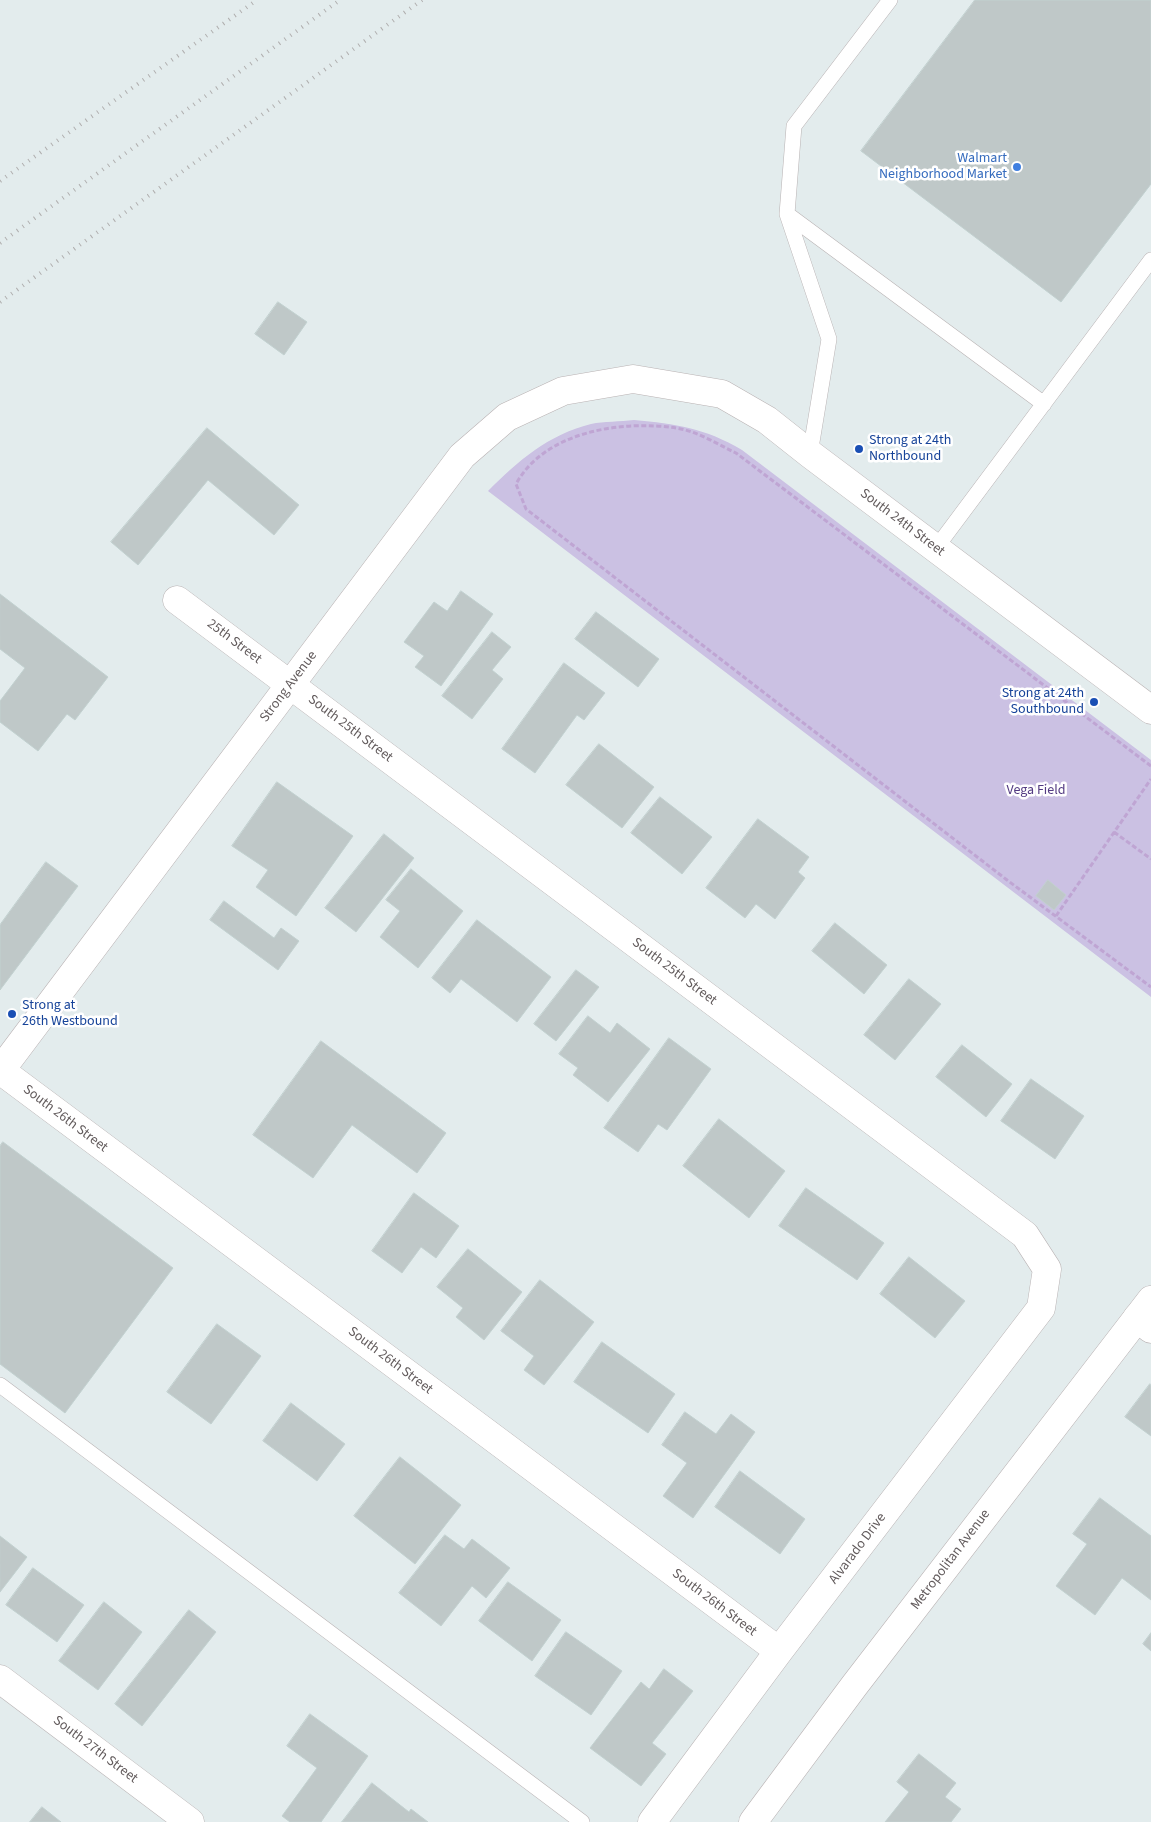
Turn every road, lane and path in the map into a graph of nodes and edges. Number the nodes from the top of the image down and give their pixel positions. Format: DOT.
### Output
graph roads {
  1 [pos="890,0"];
  2 [pos="787,214"];
  3 [pos="1151,260"];
  4 [pos="633,379"];
  5 [pos="1044,404"];
  6 [pos="810,454"];
  7 [pos="936,548"];
  8 [pos="177,600"];
  9 [pos="291,685"];
  10 [pos="1151,710"];
  11 [pos="1151,766"];
  12 [pos="1151,779"];
  13 [pos="1114,832"];
  14 [pos="1151,859"];
  15 [pos="1056,916"];
  16 [pos="1151,987"];
  17 [pos="0,1070"];
  18 [pos="1047,1269"];
  19 [pos="1146,1316"];
  20 [pos="0,1385"];
  21 [pos="779,1651"];
  22 [pos="0,1679"];
  23 [pos="190,1822"];
  24 [pos="582,1822"];
  25 [pos="652,1822"];
  26 [pos="753,1822"];
  1 -- 2 [label="lane"];
  2 -- 5 [label="lane"];
  2 -- 6 [label="lane"];
  3 -- 5 [label="lane"];
  4 -- 6 [label="street, South 24th Street"];
  4 -- 9 [label="street, Strong Avenue"];
  5 -- 7 [label="lane"];
  6 -- 7 [label="street, South 24th Street"];
  7 -- 10 [label="street, South 24th Street"];
  8 -- 9 [label="street, 25th Street"];
  9 -- 17 [label="street, Strong Avenue"];
  9 -- 18 [label="street, South 25th Street"];
  11 -- 15 [label="path"];
  12 -- 13 [label="path"];
  13 -- 14 [label="path"];
  13 -- 15 [label="path"];
  15 -- 16 [label="path"];
  17 -- 21 [label="street, South 26th Street"];
  18 -- 21 [label="street, Alvarado Drive"];
  19 -- 26 [label="street, Metropolitan Avenue"];
  20 -- 24 [label="lane"];
  21 -- 25 [label="street, Alvarado Drive"];
  22 -- 23 [label="street, South 27th Street"];
}
